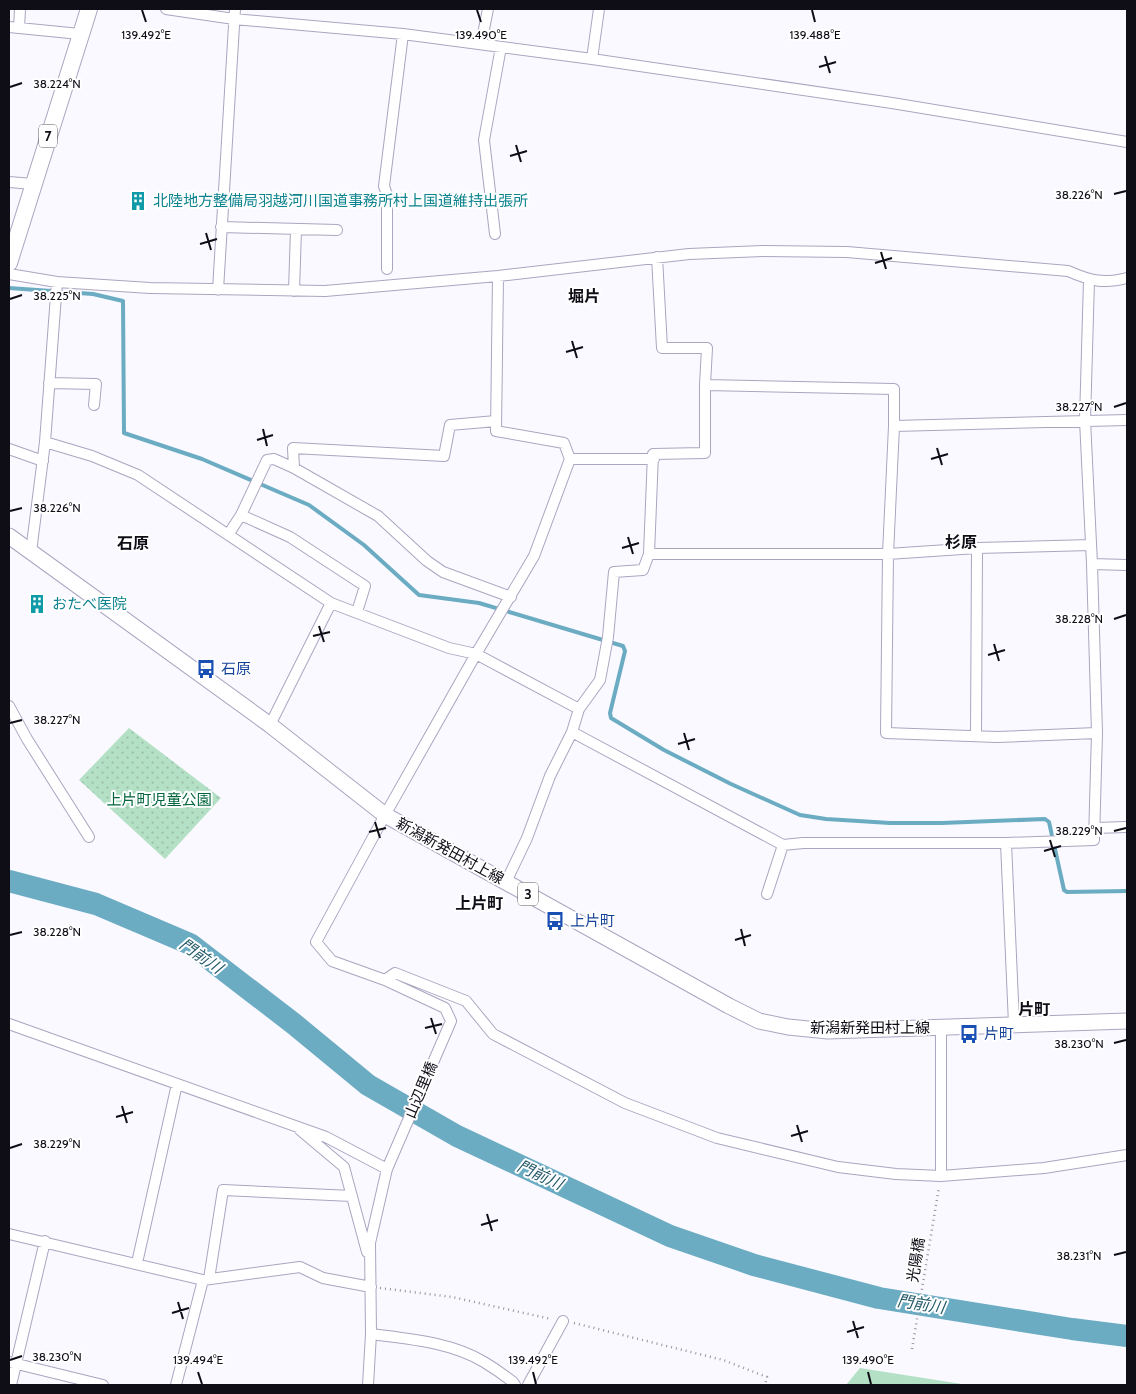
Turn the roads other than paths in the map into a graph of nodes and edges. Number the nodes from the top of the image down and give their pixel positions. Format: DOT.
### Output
graph roads {
  1 [pos="20,9"];
  2 [pos="89,9"];
  3 [pos="166,9"];
  4 [pos="488,9"];
  5 [pos="599,9"];
  6 [pos="234,14"];
  7 [pos="14,27"];
  8 [pos="80,34"];
  9 [pos="403,34"];
  10 [pos="481,44"];
  11 [pos="500,47"];
  12 [pos="592,59"];
  13 [pos="1127,142"];
  14 [pos="9,182"];
  15 [pos="33,184"];
  16 [pos="221,227"];
  17 [pos="296,229"];
  18 [pos="337,230"];
  19 [pos="495,234"];
  20 [pos="657,257"];
  21 [pos="9,263"];
  22 [pos="387,269"];
  23 [pos="9,274"];
  24 [pos="498,276"];
  25 [pos="1127,278"];
  26 [pos="1089,280"];
  27 [pos="56,282"];
  28 [pos="218,290"];
  29 [pos="294,290"];
  30 [pos="49,383"];
  31 [pos="705,385"];
  32 [pos="94,405"];
  33 [pos="1085,420"];
  34 [pos="1127,420"];
  35 [pos="496,421"];
  36 [pos="894,426"];
  37 [pos="45,442"];
  38 [pos="9,450"];
  39 [pos="570,458"];
  40 [pos="654,459"];
  41 [pos="43,461"];
  42 [pos="294,468"];
  43 [pos="241,515"];
  44 [pos="228,535"];
  45 [pos="9,536"];
  46 [pos="1090,545"];
  47 [pos="977,548"];
  48 [pos="31,552"];
  49 [pos="649,554"];
  50 [pos="888,554"];
  51 [pos="1092,564"];
  52 [pos="1127,565"];
  53 [pos="510,597"];
  54 [pos="331,603"];
  55 [pos="357,612"];
  56 [pos="476,654"];
  57 [pos="9,706"];
  58 [pos="580,709"];
  59 [pos="270,725"];
  60 [pos="572,732"];
  61 [pos="1097,733"];
  62 [pos="976,736"];
  63 [pos="385,815"];
  64 [pos="1127,827"];
  65 [pos="1094,828"];
  66 [pos="89,837"];
  67 [pos="1006,844"];
  68 [pos="784,845"];
  69 [pos="506,882"];
  70 [pos="767,894"];
  71 [pos="386,980"];
  72 [pos="1127,1021"];
  73 [pos="9,1024"];
  74 [pos="1014,1024"];
  75 [pos="941,1028"];
  76 [pos="176,1084"];
  77 [pos="295,1126"];
  78 [pos="1127,1156"];
  79 [pos="389,1164"];
  80 [pos="941,1176"];
  81 [pos="352,1196"];
  82 [pos="9,1234"];
  83 [pos="45,1241"];
  84 [pos="137,1264"];
  85 [pos="371,1266"];
  86 [pos="206,1279"];
  87 [pos="371,1287"];
  88 [pos="563,1321"];
  89 [pos="371,1334"];
  90 [pos="13,1363"];
  91 [pos="11,1385"];
  92 [pos="103,1385"];
  93 [pos="176,1385"];
  94 [pos="368,1385"];
  95 [pos="515,1385"];
  96 [pos="528,1385"];
  1 -- 7 [label="street"];
  2 -- 8 [label="highway, 7"];
  3 -- 6 [label="street"];
  4 -- 10 [label="street"];
  5 -- 12 [label="street"];
  6 -- 9 [label="street"];
  6 -- 16 [label="street"];
  7 -- 8 [label="street"];
  8 -- 15 [label="highway, 7"];
  9 -- 10 [label="street"];
  9 -- 22 [label="street"];
  10 -- 11 [label="street"];
  11 -- 12 [label="street"];
  11 -- 19 [label="street"];
  12 -- 13 [label="street"];
  14 -- 15 [label="street"];
  15 -- 21 [label="highway, 7"];
  16 -- 17 [label="street"];
  16 -- 28 [label="street"];
  17 -- 18 [label="street"];
  17 -- 29 [label="street"];
  20 -- 24 [label="street"];
  20 -- 26 [label="street"];
  20 -- 31 [label="street"];
  23 -- 27 [label="street"];
  24 -- 29 [label="street"];
  24 -- 35 [label="street"];
  25 -- 26 [label="street"];
  26 -- 33 [label="street"];
  27 -- 28 [label="street"];
  27 -- 30 [label="street"];
  28 -- 29 [label="street"];
  30 -- 32 [label="street"];
  30 -- 37 [label="street"];
  31 -- 36 [label="street"];
  31 -- 40 [label="street"];
  33 -- 34 [label="street"];
  33 -- 36 [label="street"];
  33 -- 46 [label="street"];
  35 -- 39 [label="street"];
  35 -- 42 [label="street"];
  36 -- 50 [label="street"];
  37 -- 41 [label="street"];
  37 -- 44 [label="street"];
  38 -- 41 [label="street"];
  39 -- 40 [label="street"];
  39 -- 53 [label="street"];
  40 -- 49 [label="street"];
  41 -- 48 [label="street"];
  42 -- 43 [label="street"];
  42 -- 53 [label="street"];
  43 -- 44 [label="street"];
  43 -- 55 [label="street"];
  44 -- 54 [label="street"];
  45 -- 48 [label="main road, 新潟新発田村上線 / 3"];
  46 -- 47 [label="street"];
  46 -- 51 [label="street"];
  47 -- 50 [label="street"];
  47 -- 62 [label="street"];
  48 -- 59 [label="main road, 新潟新発田村上線 / 3"];
  49 -- 50 [label="street"];
  49 -- 58 [label="street"];
  50 -- 62 [label="street"];
  51 -- 52 [label="street"];
  51 -- 61 [label="street"];
  53 -- 56 [label="street"];
  54 -- 55 [label="street"];
  54 -- 59 [label="street"];
  55 -- 56 [label="street"];
  56 -- 58 [label="street"];
  56 -- 63 [label="street"];
  57 -- 66 [label="street"];
  58 -- 60 [label="street"];
  59 -- 63 [label="main road, 新潟新発田村上線 / 3"];
  60 -- 68 [label="street"];
  60 -- 69 [label="street"];
  61 -- 62 [label="street"];
  61 -- 65 [label="street"];
  63 -- 69 [label="main road, 新潟新発田村上線 / 3"];
  63 -- 71 [label="street"];
  64 -- 65 [label="street"];
  65 -- 67 [label="street"];
  67 -- 68 [label="street"];
  67 -- 74 [label="street"];
  68 -- 70 [label="street"];
  69 -- 75 [label="main road, 新潟新発田村上線 / 3"];
  71 -- 79 [label="street, 山辺里橋"];
  71 -- 80 [label="street"];
  72 -- 74 [label="main road, 新潟新発田村上線 / 3"];
  73 -- 76 [label="street"];
  74 -- 75 [label="main road, 新潟新発田村上線 / 3"];
  75 -- 80 [label="street"];
  76 -- 77 [label="street"];
  76 -- 84 [label="street"];
  77 -- 79 [label="street"];
  77 -- 81 [label="street"];
  78 -- 80 [label="street"];
  79 -- 85 [label="street, 山辺里橋"];
  81 -- 85 [label="street"];
  81 -- 86 [label="street"];
  82 -- 83 [label="street"];
  83 -- 84 [label="street"];
  83 -- 90 [label="street"];
  84 -- 86 [label="street"];
  85 -- 87 [label="street"];
  86 -- 87 [label="street"];
  86 -- 93 [label="street"];
  87 -- 89 [label="street"];
  88 -- 96 [label="street"];
  89 -- 94 [label="street"];
  89 -- 95 [label="street"];
  90 -- 91 [label="street"];
  90 -- 92 [label="street"];
}
